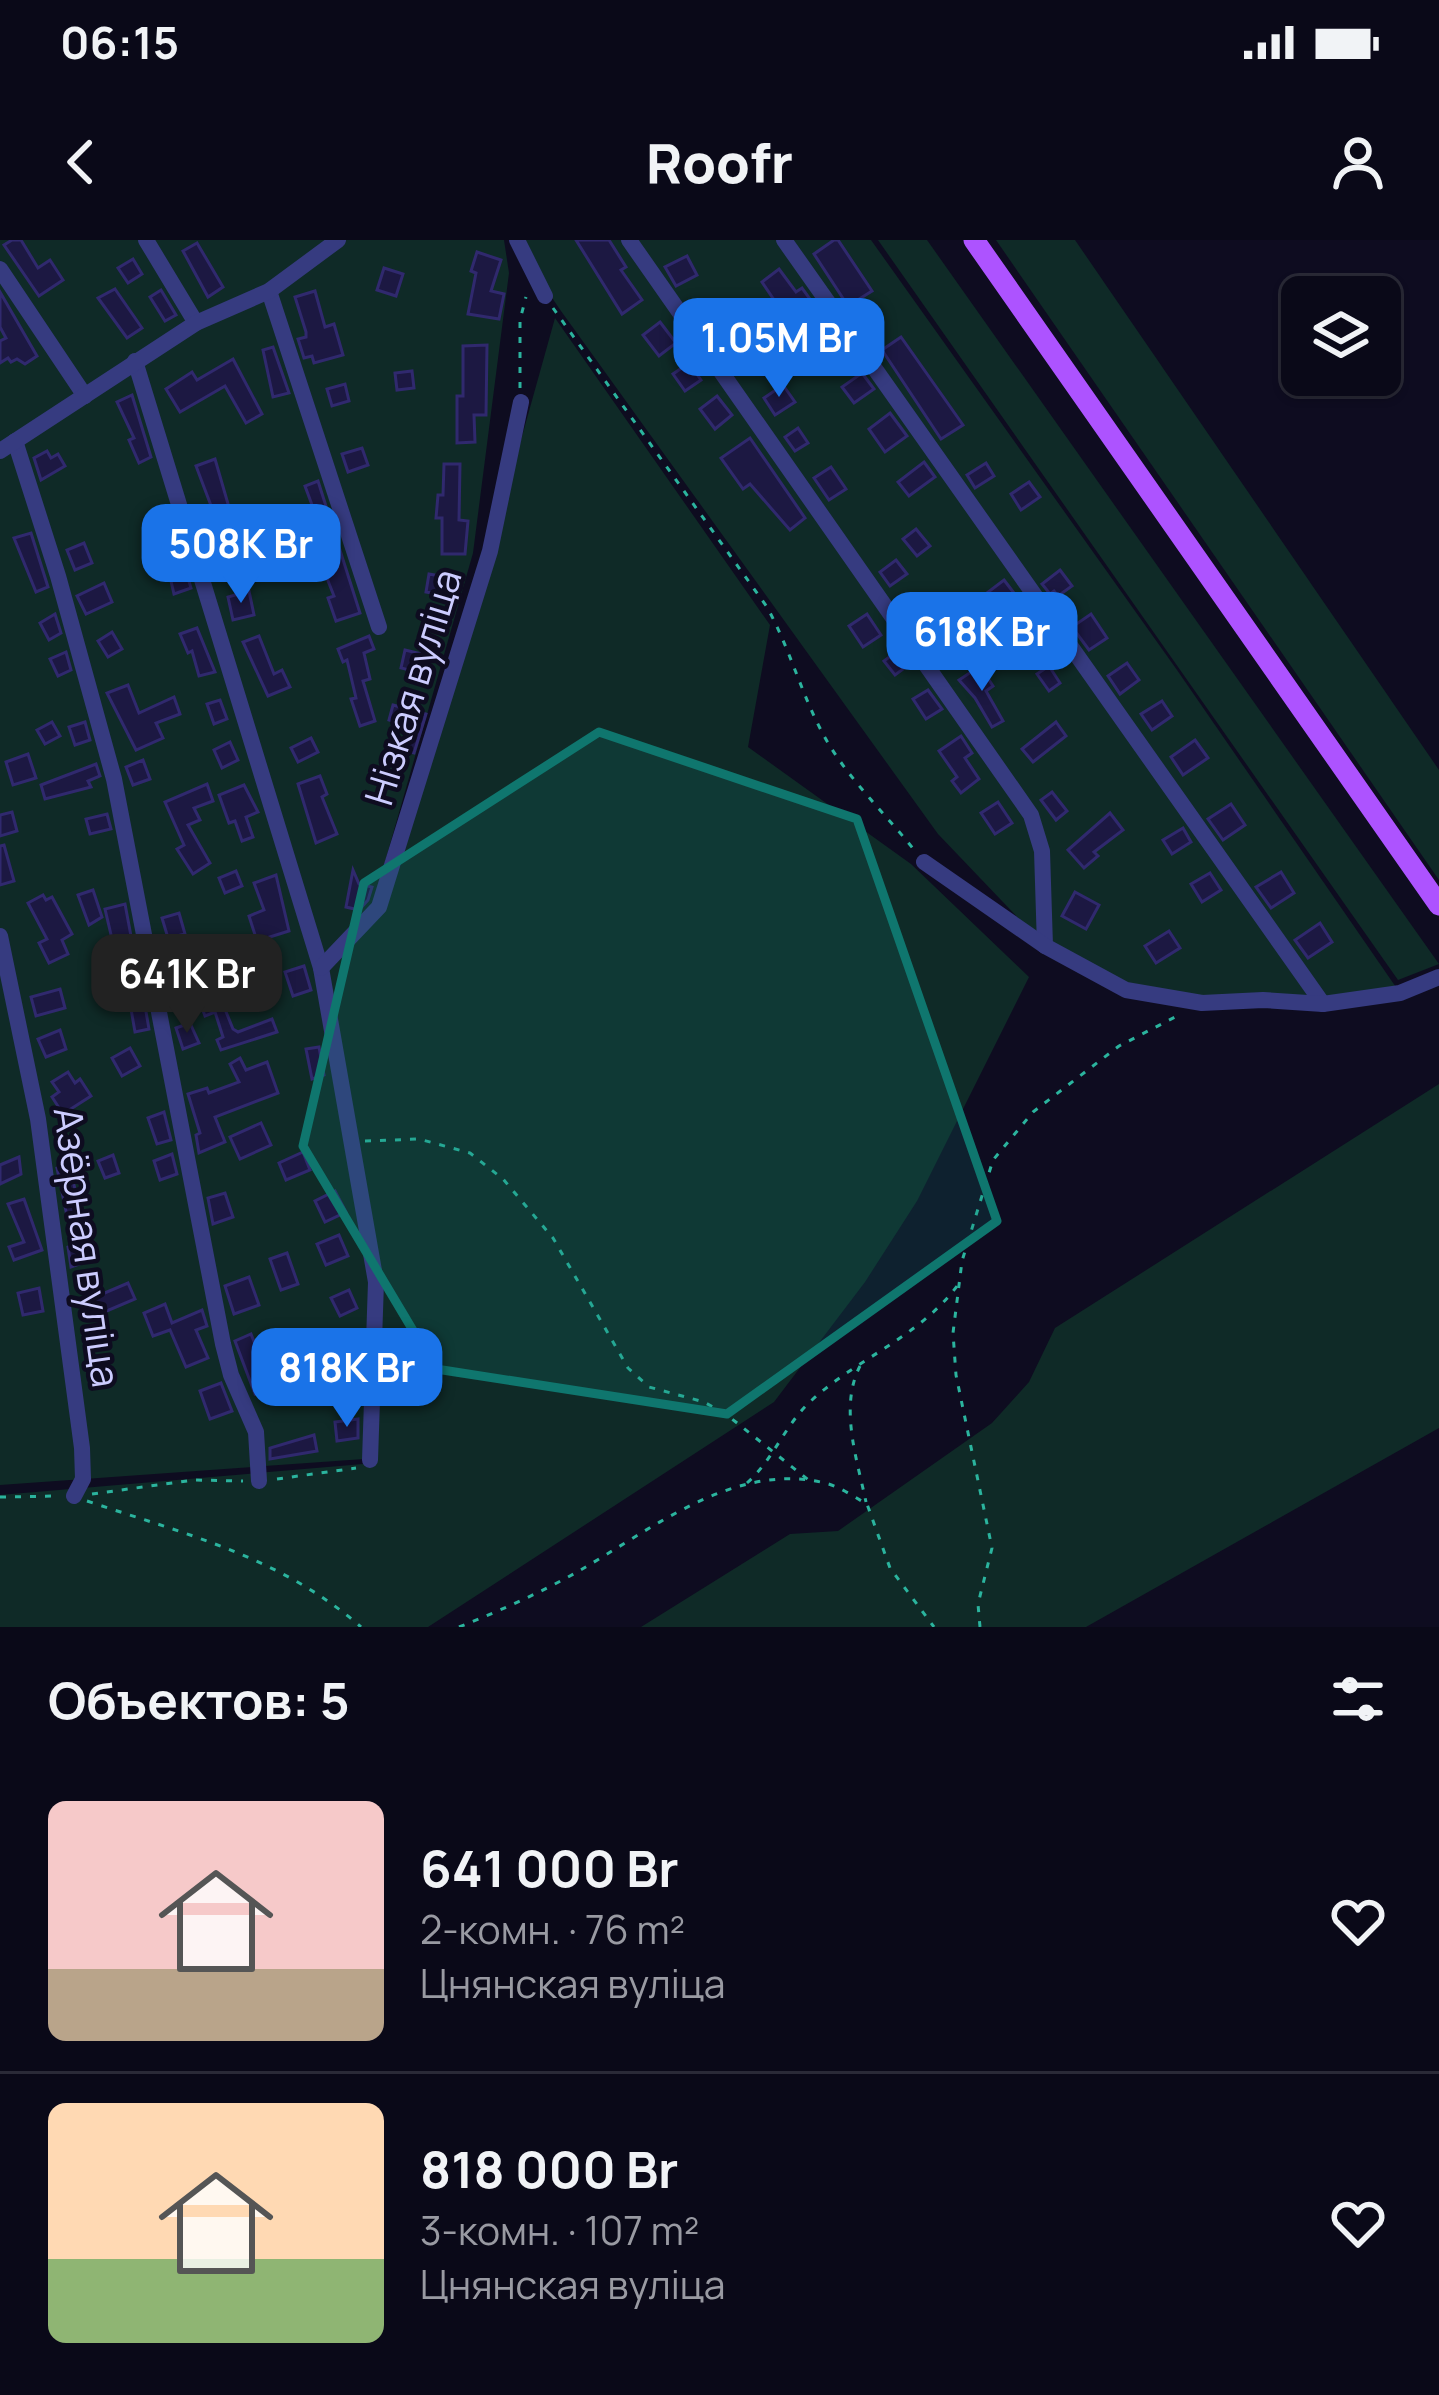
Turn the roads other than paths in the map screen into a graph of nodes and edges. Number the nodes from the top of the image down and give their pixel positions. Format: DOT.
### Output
graph roads {
  1 [pos="146,240"];
  2 [pos="517,240"];
  3 [pos="629,240"];
  4 [pos="784,240"];
  5 [pos="974,240"];
  6 [pos="329,243"];
  7 [pos="0,269"];
  8 [pos="269,291"];
  9 [pos="545,296"];
  10 [pos="196,323"];
  11 [pos="135,362"];
  12 [pos="85,396"];
  13 [pos="521,402"];
  14 [pos="8,446"];
  15 [pos="379,627"];
  16 [pos="924,862"];
  17 [pos="1439,904"];
  18 [pos="0,936"];
  19 [pos="1045,946"];
  20 [pos="321,968"];
  21 [pos="1439,976"];
  22 [pos="1323,1004"];
  23 [pos="370,1460"];
  24 [pos="260,1481"];
  25 [pos="74,1496"];
  1 -- 10 [label="street"];
  2 -- 9 [label="street"];
  3 -- 19 [label="street"];
  4 -- 22 [label="street"];
  5 -- 17 [label="main road"];
  6 -- 8 [label="street"];
  7 -- 12 [label="street"];
  8 -- 10 [label="street"];
  8 -- 15 [label="street"];
  10 -- 11 [label="street"];
  11 -- 12 [label="street"];
  11 -- 20 [label="street"];
  12 -- 14 [label="street"];
  13 -- 20 [label="street, Нізкая вуліца"];
  14 -- 24 [label="street"];
  16 -- 19 [label="street"];
  18 -- 25 [label="street, Азёрная вуліца"];
  19 -- 22 [label="street"];
  20 -- 23 [label="street"];
  21 -- 22 [label="street"];
}
